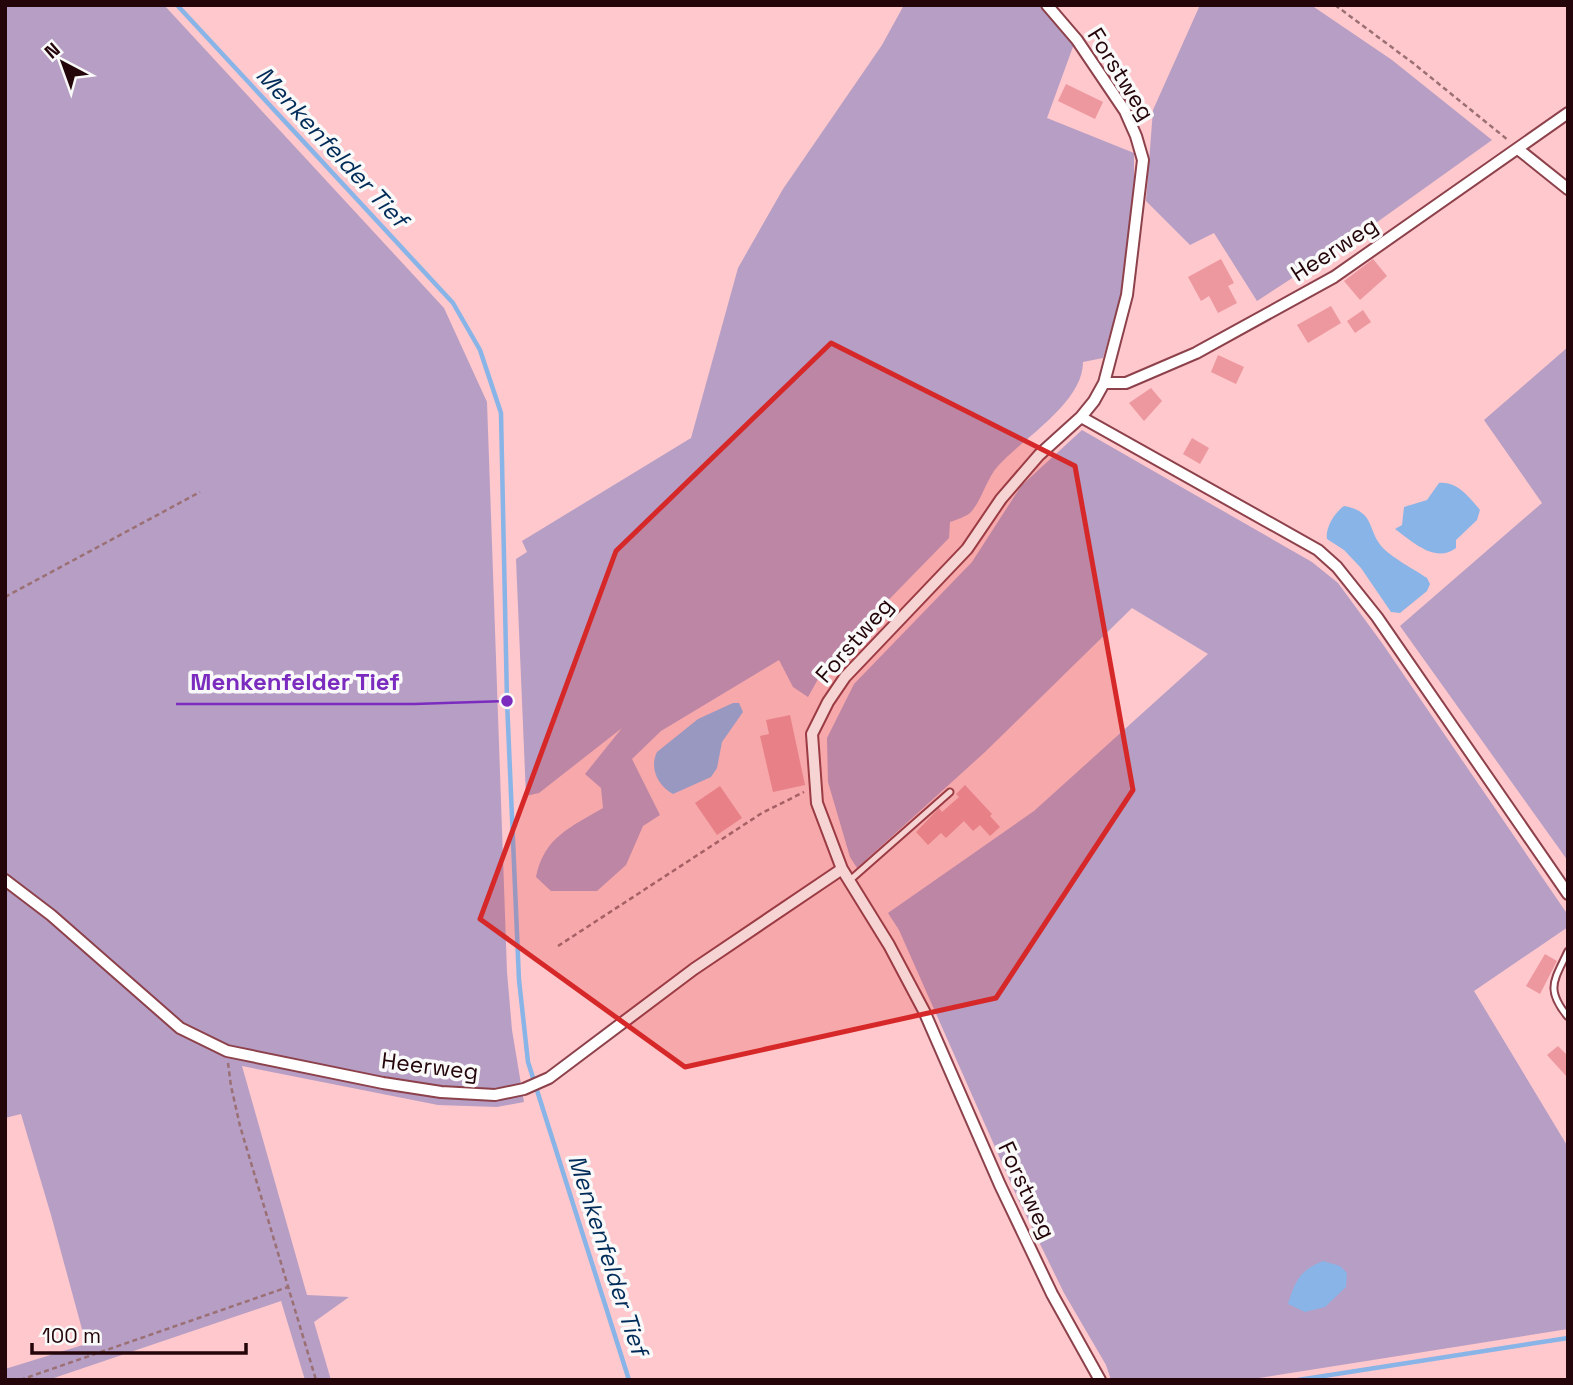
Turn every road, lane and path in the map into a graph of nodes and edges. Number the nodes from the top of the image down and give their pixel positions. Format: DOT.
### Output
graph roads {
  1 [pos="1047,5"];
  2 [pos="1335,5"];
  3 [pos="1568,113"];
  4 [pos="1518,149"];
  5 [pos="1568,189"];
  6 [pos="1104,383"];
  7 [pos="1081,417"];
  8 [pos="200,492"];
  9 [pos="5,597"];
  10 [pos="815,787"];
  11 [pos="950,792"];
  12 [pos="842,869"];
  13 [pos="5,880"];
  14 [pos="849,881"];
  15 [pos="1568,894"];
  16 [pos="558,946"];
  17 [pos="1568,951"];
  18 [pos="1568,1017"];
  19 [pos="227,1051"];
  20 [pos="288,1287"];
  21 [pos="20,1380"];
  22 [pos="316,1380"];
  23 [pos="1100,1380"];
  1 -- 6 [label="street, Forstweg"];
  2 -- 4 [label="path"];
  3 -- 4 [label="street, Heerweg"];
  4 -- 5 [label="street"];
  4 -- 6 [label="street, Heerweg"];
  6 -- 7 [label="street, Forstweg"];
  7 -- 10 [label="street, Forstweg"];
  7 -- 15 [label="street"];
  8 -- 9 [label="path"];
  10 -- 12 [label="street, Forstweg"];
  10 -- 16 [label="path"];
  11 -- 14 [label="lane"];
  12 -- 14 [label="street, Forstweg"];
  12 -- 19 [label="street, Heerweg"];
  13 -- 19 [label="street, Heerweg"];
  14 -- 23 [label="street, Forstweg"];
  17 -- 18 [label="lane"];
  19 -- 20 [label="path"];
  20 -- 21 [label="path"];
  20 -- 22 [label="path"];
}
